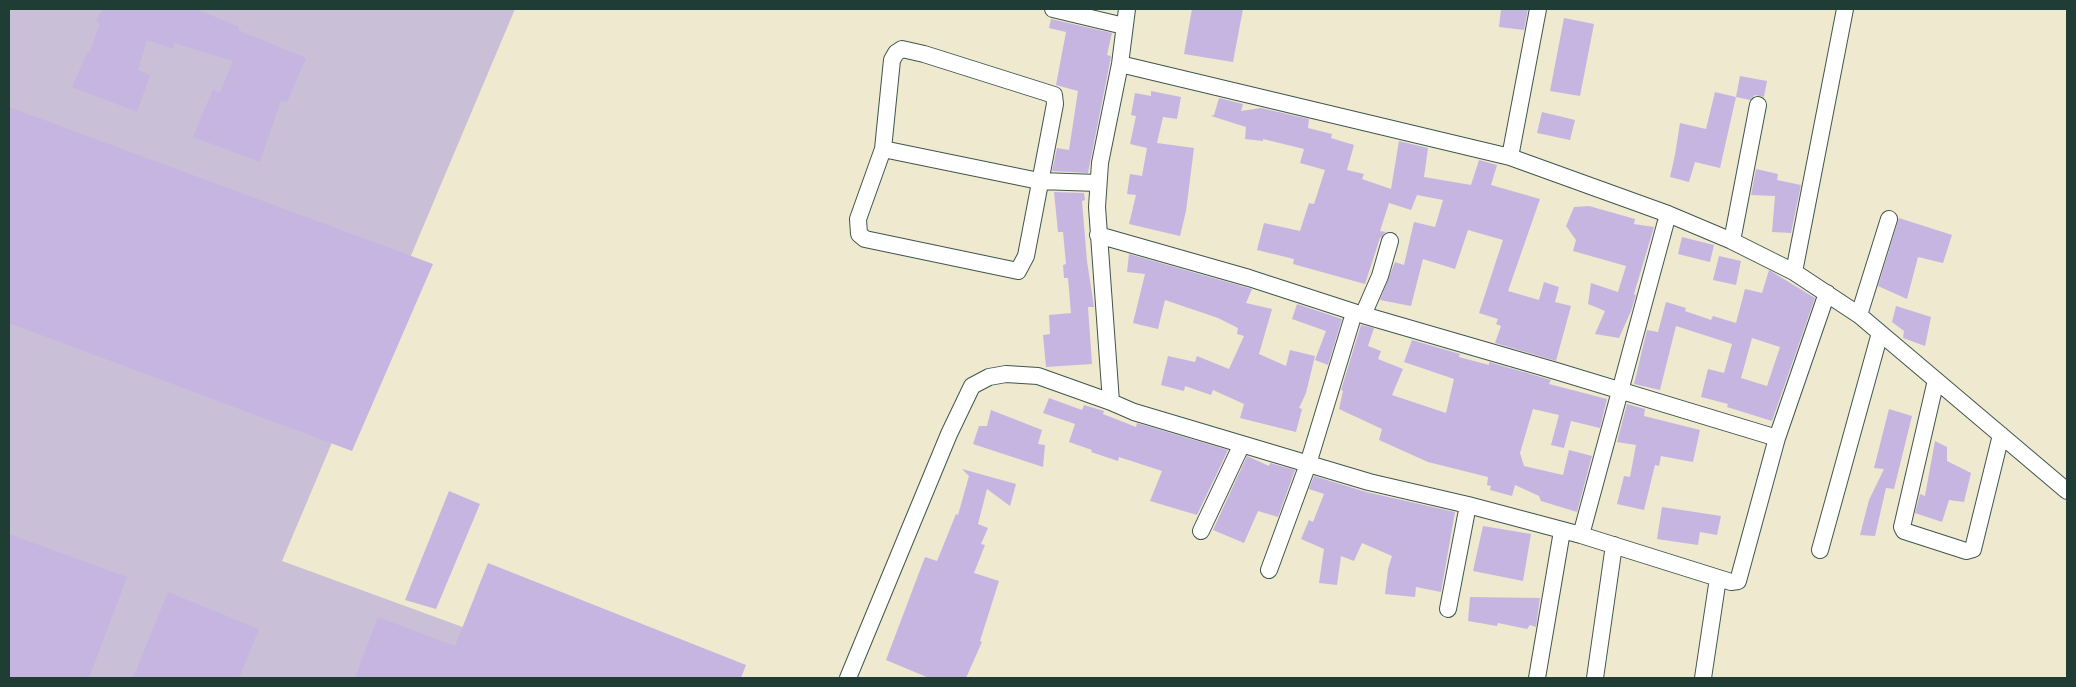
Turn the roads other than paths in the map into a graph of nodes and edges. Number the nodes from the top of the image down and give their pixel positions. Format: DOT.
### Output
graph roads {
  1 [pos="1053,9"];
  2 [pos="1127,9"];
  3 [pos="1538,9"];
  4 [pos="1845,9"];
  5 [pos="1124,26"];
  6 [pos="1120,64"];
  7 [pos="1758,105"];
  8 [pos="883,148"];
  9 [pos="1510,157"];
  10 [pos="1039,181"];
  11 [pos="1098,183"];
  12 [pos="1668,214"];
  13 [pos="1889,220"];
  14 [pos="1098,235"];
  15 [pos="1390,241"];
  16 [pos="1732,241"];
  17 [pos="1794,272"];
  18 [pos="1827,294"];
  19 [pos="1359,314"];
  20 [pos="1859,315"];
  21 [pos="1880,333"];
  22 [pos="1936,380"];
  23 [pos="1622,391"];
  24 [pos="1111,402"];
  25 [pos="2000,434"];
  26 [pos="1776,438"];
  27 [pos="1242,444"];
  28 [pos="1308,464"];
  29 [pos="2067,491"];
  30 [pos="1468,505"];
  31 [pos="1201,531"];
  32 [pos="1562,531"];
  33 [pos="1581,535"];
  34 [pos="1614,545"];
  35 [pos="1820,550"];
  36 [pos="1269,570"];
  37 [pos="1718,578"];
  38 [pos="1448,609"];
  39 [pos="848,678"];
  40 [pos="1537,678"];
  41 [pos="1595,678"];
  42 [pos="1703,678"];
  1 -- 5 [label="street"];
  2 -- 5 [label="street"];
  3 -- 9 [label="street"];
  4 -- 17 [label="street"];
  5 -- 6 [label="street"];
  6 -- 9 [label="street"];
  6 -- 11 [label="street"];
  7 -- 16 [label="street"];
  8 -- 10 [label="street"];
  8 -- 10 [label="street"];
  8 -- 10 [label="street"];
  9 -- 12 [label="street"];
  10 -- 11 [label="street"];
  11 -- 14 [label="street"];
  12 -- 16 [label="street"];
  12 -- 23 [label="street"];
  13 -- 20 [label="street"];
  14 -- 19 [label="street"];
  14 -- 24 [label="street"];
  15 -- 19 [label="street"];
  16 -- 17 [label="street"];
  17 -- 18 [label="street"];
  18 -- 20 [label="street"];
  18 -- 26 [label="street"];
  19 -- 23 [label="street"];
  19 -- 28 [label="street"];
  20 -- 21 [label="street"];
  21 -- 22 [label="street"];
  21 -- 35 [label="street"];
  22 -- 25 [label="street"];
  22 -- 25 [label="street"];
  23 -- 26 [label="street"];
  23 -- 33 [label="street"];
  24 -- 27 [label="street"];
  24 -- 39 [label="street"];
  25 -- 29 [label="street"];
  26 -- 37 [label="street"];
  27 -- 28 [label="street"];
  27 -- 31 [label="street"];
  28 -- 30 [label="street"];
  28 -- 36 [label="street"];
  30 -- 32 [label="street"];
  30 -- 38 [label="street"];
  32 -- 33 [label="street"];
  32 -- 40 [label="street"];
  33 -- 34 [label="street"];
  34 -- 37 [label="street"];
  34 -- 41 [label="street"];
  37 -- 42 [label="street"];
}
